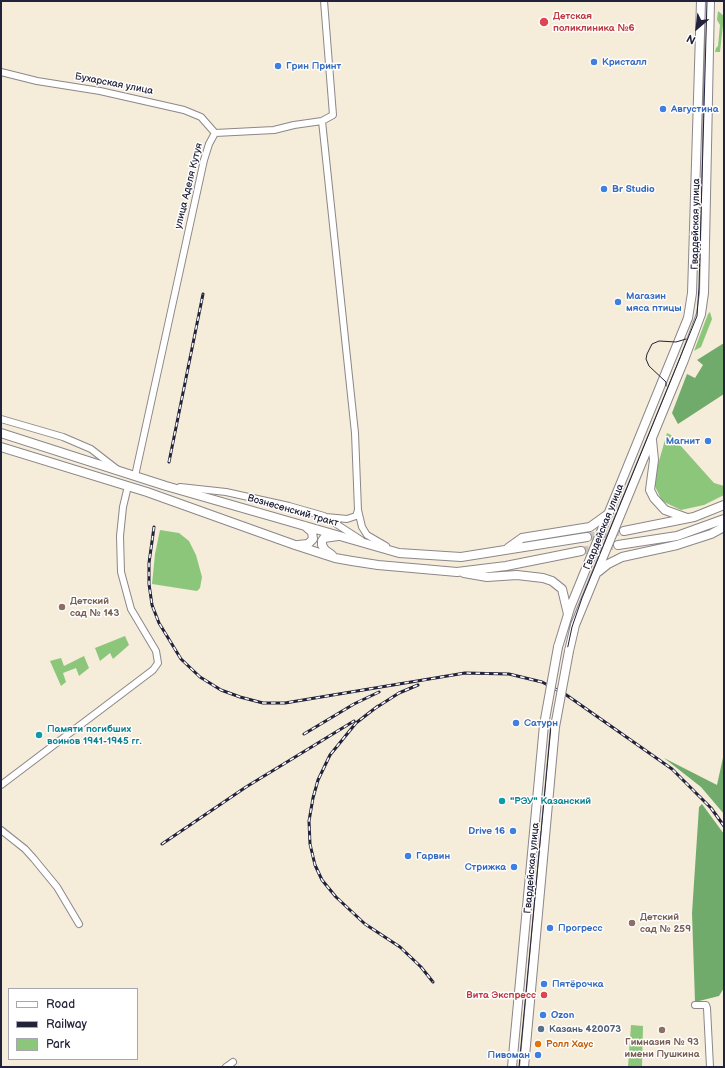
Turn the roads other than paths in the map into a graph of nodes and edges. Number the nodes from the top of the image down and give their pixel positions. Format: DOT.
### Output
graph roads {
  1 [pos="324,1"];
  2 [pos="701,1"];
  3 [pos="710,1"];
  4 [pos="1,72"];
  5 [pos="322,121"];
  6 [pos="216,133"];
  7 [pos="694,222"];
  8 [pos="705,222"];
  9 [pos="1,419"];
  10 [pos="1,433"];
  11 [pos="652,437"];
  12 [pos="1,447"];
  13 [pos="119,471"];
  14 [pos="135,476"];
  15 [pos="128,486"];
  16 [pos="166,486"];
  17 [pos="724,504"];
  18 [pos="358,510"];
  19 [pos="609,514"];
  20 [pos="324,516"];
  21 [pos="687,518"];
  22 [pos="724,519"];
  23 [pos="293,521"];
  24 [pos="724,527"];
  25 [pos="624,531"];
  26 [pos="343,536"];
  27 [pos="587,537"];
  28 [pos="295,545"];
  29 [pos="369,545"];
  30 [pos="618,545"];
  31 [pos="506,550"];
  32 [pos="581,551"];
  33 [pos="399,553"];
  34 [pos="335,558"];
  35 [pos="457,572"];
  36 [pos="597,573"];
  37 [pos="568,615"];
  38 [pos="1,785"];
  39 [pos="1,830"];
  40 [pos="528,892"];
  41 [pos="540,893"];
  42 [pos="79,924"];
  43 [pos="695,1005"];
  44 [pos="233,1062"];
  45 [pos="226,1067"];
  46 [pos="512,1067"];
  47 [pos="524,1067"];
  48 [pos="710,1067"];
  1 -- 5 [label="street"];
  2 -- 7 [label="main road, Гвардейская улица"];
  3 -- 8 [label="main road, Гвардейская улица"];
  4 -- 6 [label="street, Бухарская улица"];
  5 -- 6 [label="street"];
  5 -- 18 [label="street"];
  6 -- 14 [label="street, улица Аделя Кутуя"];
  7 -- 8 [label="main road"];
  7 -- 19 [label="main road, Гвардейская улица"];
  8 -- 11 [label="main road, Гвардейская улица"];
  9 -- 13 [label="street"];
  10 -- 13 [label="main road, Вознесенский тракт"];
  11 -- 21 [label="main road"];
  11 -- 36 [label="main road, Гвардейская улица"];
  12 -- 15 [label="main road"];
  13 -- 14 [label="main road, Вознесенский тракт"];
  14 -- 16 [label="main road, Вознесенский тракт"];
  15 -- 28 [label="main road"];
  15 -- 38 [label="street"];
  16 -- 20 [label="street"];
  16 -- 23 [label="main road, Вознесенский тракт"];
  17 -- 21 [label="main road"];
  18 -- 20 [label="street"];
  18 -- 33 [label="street"];
  19 -- 31 [label="main road"];
  19 -- 37 [label="main road, Гвардейская улица"];
  20 -- 29 [label="street"];
  21 -- 25 [label="main road"];
  22 -- 30 [label="main road"];
  23 -- 26 [label="main road, Вознесенский тракт"];
  23 -- 28 [label="main road"];
  24 -- 36 [label="main road"];
  26 -- 29 [label="main road, Вознесенский тракт"];
  26 -- 34 [label="main road"];
  27 -- 31 [label="main road, Вознесенский тракт"];
  28 -- 34 [label="main road"];
  29 -- 33 [label="main road, Вознесенский тракт"];
  31 -- 33 [label="main road, Вознесенский тракт"];
  32 -- 35 [label="main road"];
  34 -- 35 [label="main road"];
  35 -- 37 [label="main road"];
  36 -- 41 [label="main road, Гвардейская улица, bridge"];
  37 -- 40 [label="main road, Гвардейская улица, bridge"];
  39 -- 42 [label="street"];
  40 -- 41 [label="main road"];
  40 -- 46 [label="main road, Гвардейская улица"];
  41 -- 47 [label="main road, Гвардейская улица"];
  43 -- 48 [label="street"];
  44 -- 45 [label="street"];
}
